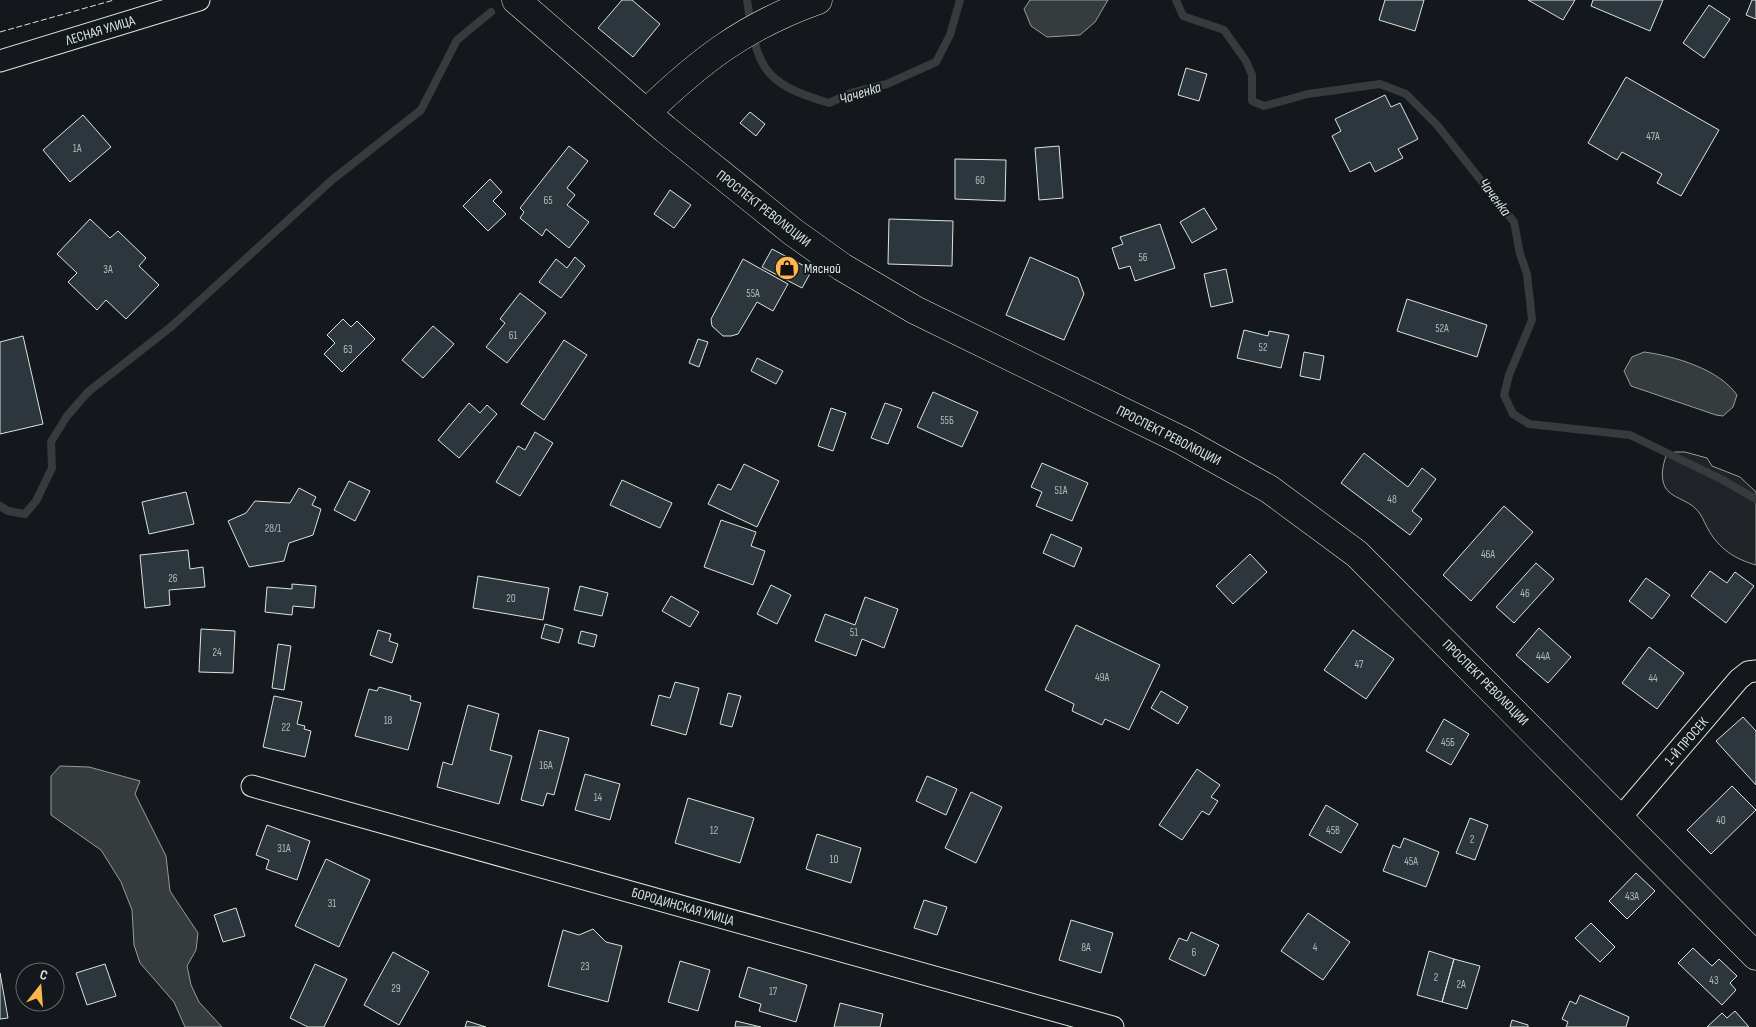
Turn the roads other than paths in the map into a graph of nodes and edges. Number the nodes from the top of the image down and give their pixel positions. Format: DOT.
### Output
graph roads {
  1 [pos="199,0"];
  2 [pos="516,0"];
  3 [pos="818,0"];
  4 [pos="0,60"];
  5 [pos="646,113"];
  6 [pos="1756,671"];
  7 [pos="252,786"];
  8 [pos="1621,817"];
  9 [pos="1756,956"];
  10 [pos="1113,1027"];
  1 -- 4 [label="street, ЛЕСНАЯ УЛИЦА"];
  2 -- 5 [label="street, ПРОСПЕКТ РЕВОЛЮЦИИ"];
  3 -- 5 [label="street"];
  5 -- 8 [label="street, ПРОСПЕКТ РЕВОЛЮЦИИ"];
  6 -- 8 [label="street, 1-Й ПРОСЕК"];
  7 -- 10 [label="street, БОРОДИНСКАЯ УЛИЦА"];
  8 -- 9 [label="street, ПРОСПЕКТ РЕВОЛЮЦИИ"];
}
